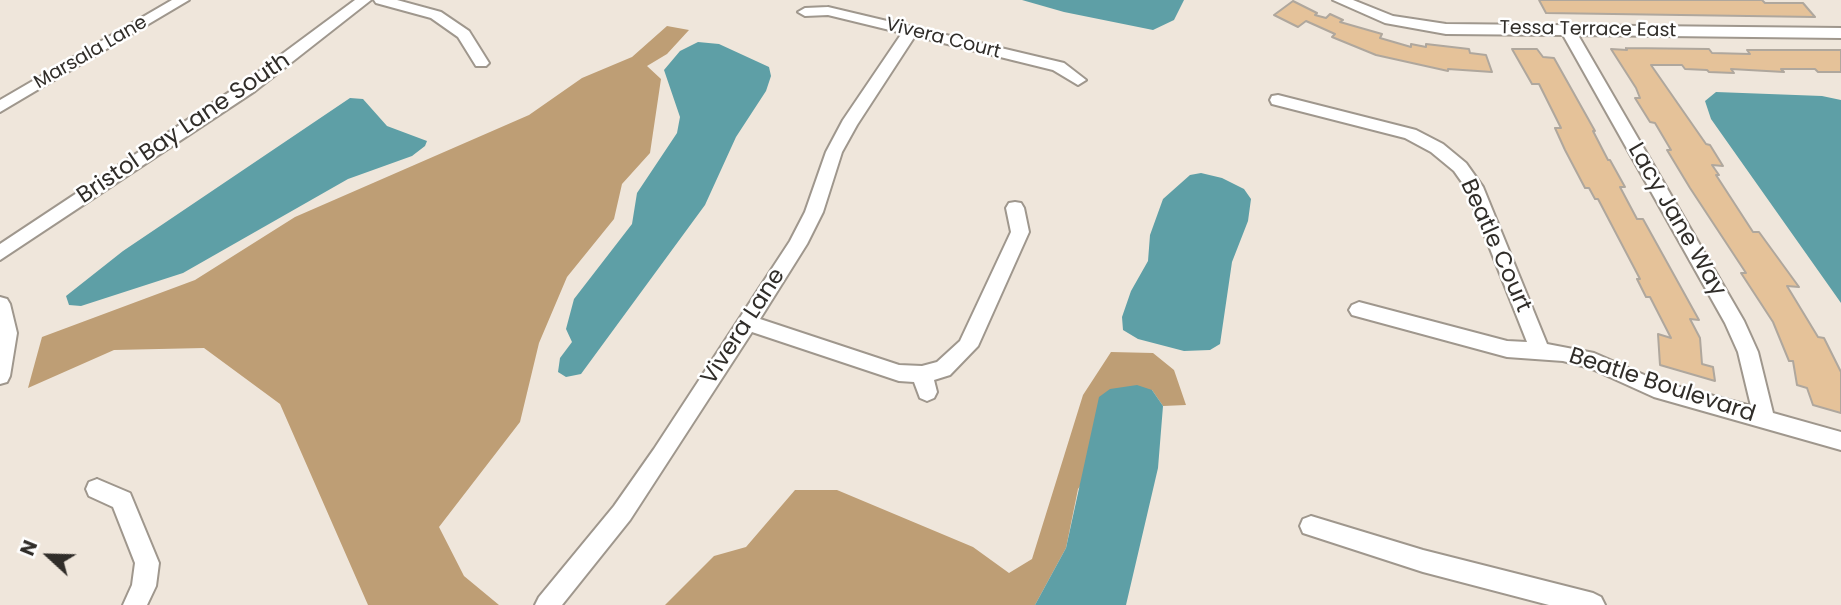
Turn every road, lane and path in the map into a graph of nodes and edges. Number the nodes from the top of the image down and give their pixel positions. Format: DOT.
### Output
graph roads {
  1 [pos="182,0"];
  2 [pos="364,0"];
  3 [pos="382,0"];
  4 [pos="1340,0"];
  5 [pos="805,12"];
  6 [pos="1568,30"];
  7 [pos="911,31"];
  8 [pos="1841,33"];
  9 [pos="481,63"];
  10 [pos="1078,79"];
  11 [pos="1278,100"];
  12 [pos="0,107"];
  13 [pos="1015,208"];
  14 [pos="0,253"];
  15 [pos="0,304"];
  16 [pos="1359,310"];
  17 [pos="747,323"];
  18 [pos="1540,351"];
  19 [pos="0,376"];
  20 [pos="1765,419"];
  21 [pos="1841,440"];
  22 [pos="97,489"];
  23 [pos="1311,526"];
  24 [pos="135,605"];
  25 [pos="547,605"];
  26 [pos="1593,605"];
  1 -- 12 [label="street, Marsala Lane"];
  2 -- 14 [label="street, Bristol Bay Lane South"];
  3 -- 9 [label="street"];
  4 -- 6 [label="street, Tessa Terrace East"];
  5 -- 7 [label="street, Vivera Court"];
  6 -- 8 [label="street, Tessa Terrace East"];
  6 -- 20 [label="street, Lacy Jane Way"];
  7 -- 10 [label="street, Vivera Court"];
  7 -- 17 [label="street, Vivera Lane"];
  11 -- 18 [label="street, Beatle Court"];
  13 -- 17 [label="street"];
  15 -- 19 [label="street"];
  16 -- 18 [label="street, Beatle Boulevard"];
  17 -- 25 [label="street, Vivera Lane"];
  18 -- 20 [label="street, Beatle Boulevard"];
  20 -- 21 [label="street, Beatle Boulevard"];
  22 -- 24 [label="street"];
  23 -- 26 [label="street"];
}
